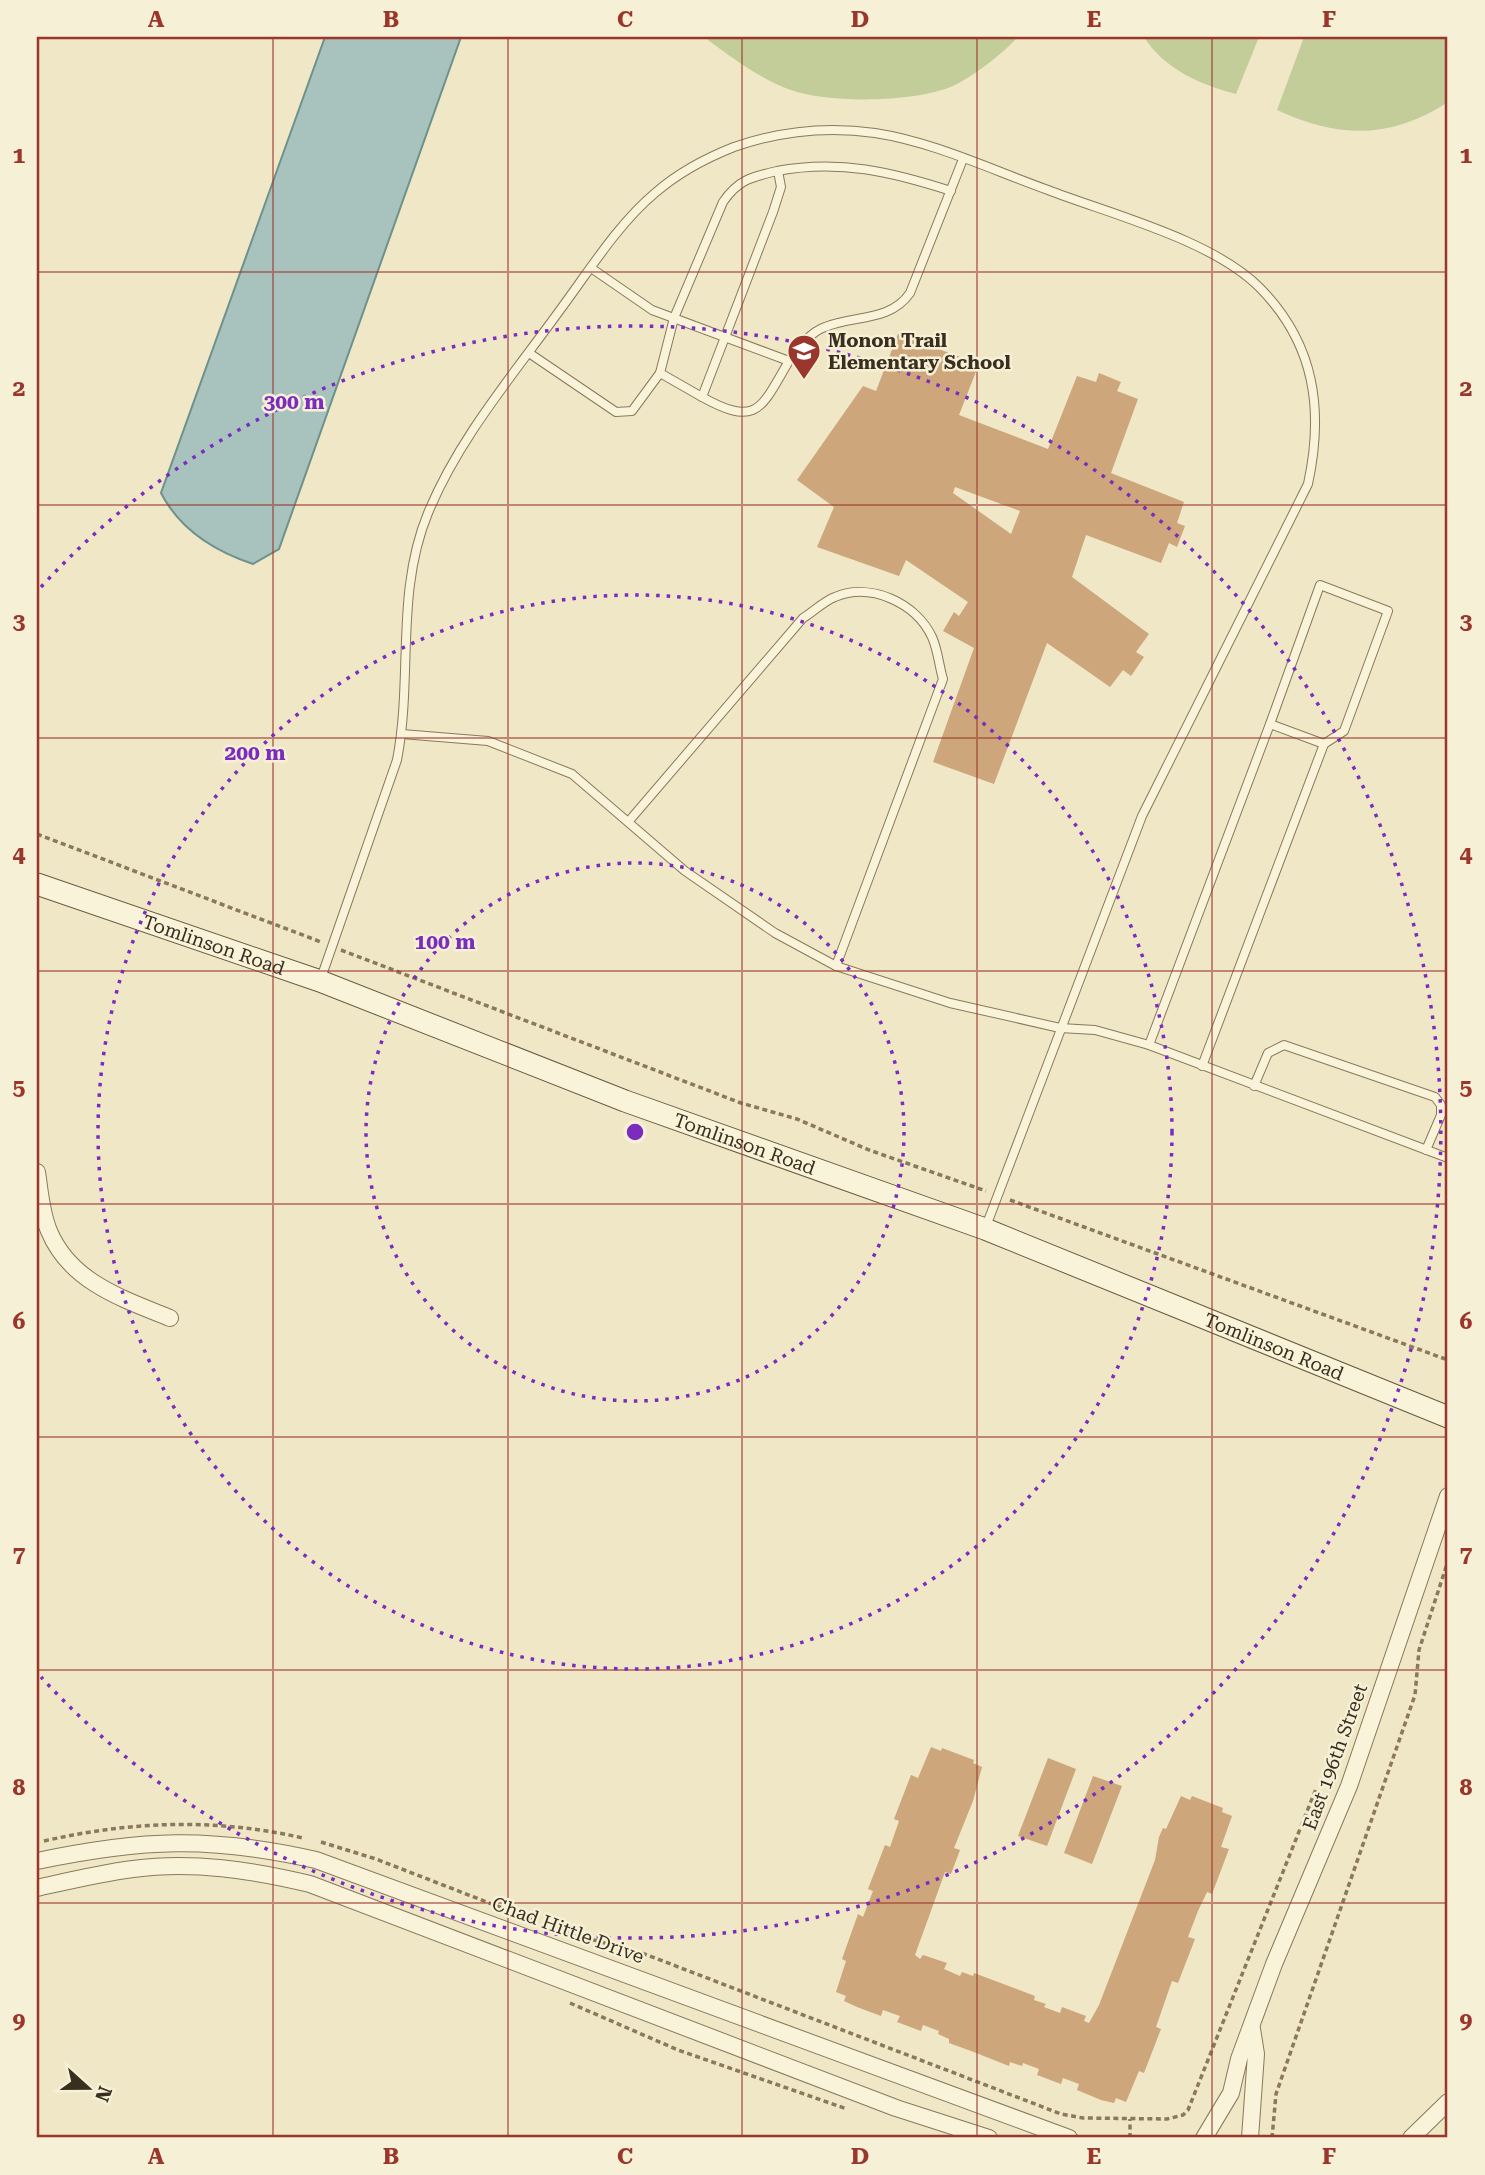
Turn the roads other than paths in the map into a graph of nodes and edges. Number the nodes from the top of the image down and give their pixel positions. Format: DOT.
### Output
graph roads {
  1 [pos="963,159"];
  2 [pos="778,171"];
  3 [pos="951,191"];
  4 [pos="591,268"];
  5 [pos="674,318"];
  6 [pos="726,336"];
  7 [pos="529,353"];
  8 [pos="789,362"];
  9 [pos="660,373"];
  10 [pos="702,397"];
  11 [pos="1270,724"];
  12 [pos="402,734"];
  13 [pos="1324,744"];
  14 [pos="629,821"];
  15 [pos="37,884"];
  16 [pos="836,966"];
  17 [pos="320,981"];
  18 [pos="1060,1028"];
  19 [pos="1149,1045"];
  20 [pos="1202,1066"];
  21 [pos="1254,1086"];
  22 [pos="1426,1150"];
  23 [pos="1448,1158"];
  24 [pos="37,1172"];
  25 [pos="985,1229"];
  26 [pos="170,1318"];
  27 [pos="1448,1417"];
  28 [pos="1448,1496"];
  29 [pos="37,1861"];
  30 [pos="37,1888"];
  31 [pos="1252,2029"];
  32 [pos="1448,2102"];
  33 [pos="989,2138"];
  34 [pos="1069,2138"];
  35 [pos="1204,2138"];
  36 [pos="1250,2138"];
  37 [pos="1411,2138"];
  1 -- 3 [label="lane"];
  1 -- 4 [label="lane"];
  1 -- 18 [label="lane"];
  2 -- 3 [label="lane"];
  2 -- 5 [label="lane"];
  2 -- 6 [label="lane"];
  3 -- 8 [label="lane"];
  4 -- 5 [label="lane"];
  4 -- 7 [label="lane"];
  5 -- 6 [label="lane"];
  5 -- 9 [label="lane"];
  6 -- 8 [label="lane"];
  6 -- 10 [label="lane"];
  7 -- 9 [label="lane"];
  7 -- 12 [label="lane"];
  8 -- 10 [label="lane"];
  9 -- 10 [label="lane"];
  11 -- 13 [label="lane"];
  11 -- 13 [label="lane"];
  11 -- 19 [label="lane"];
  12 -- 14 [label="lane"];
  12 -- 17 [label="lane"];
  13 -- 20 [label="lane"];
  14 -- 16 [label="lane"];
  14 -- 16 [label="lane"];
  15 -- 17 [label="street, Tomlinson Road"];
  16 -- 18 [label="lane"];
  17 -- 25 [label="street, Tomlinson Road"];
  18 -- 19 [label="lane"];
  18 -- 25 [label="lane"];
  19 -- 20 [label="lane"];
  20 -- 21 [label="lane"];
  21 -- 22 [label="lane"];
  21 -- 22 [label="lane"];
  22 -- 23 [label="lane"];
  24 -- 26 [label="street"];
  25 -- 27 [label="street, Tomlinson Road"];
  28 -- 31 [label="street, East 196th Street"];
  29 -- 34 [label="street, Chad Hittle Drive"];
  30 -- 33 [label="street"];
  31 -- 35 [label="street, East 196th Street"];
  31 -- 36 [label="street, East 196th Street"];
  32 -- 37 [label="street"];
}
